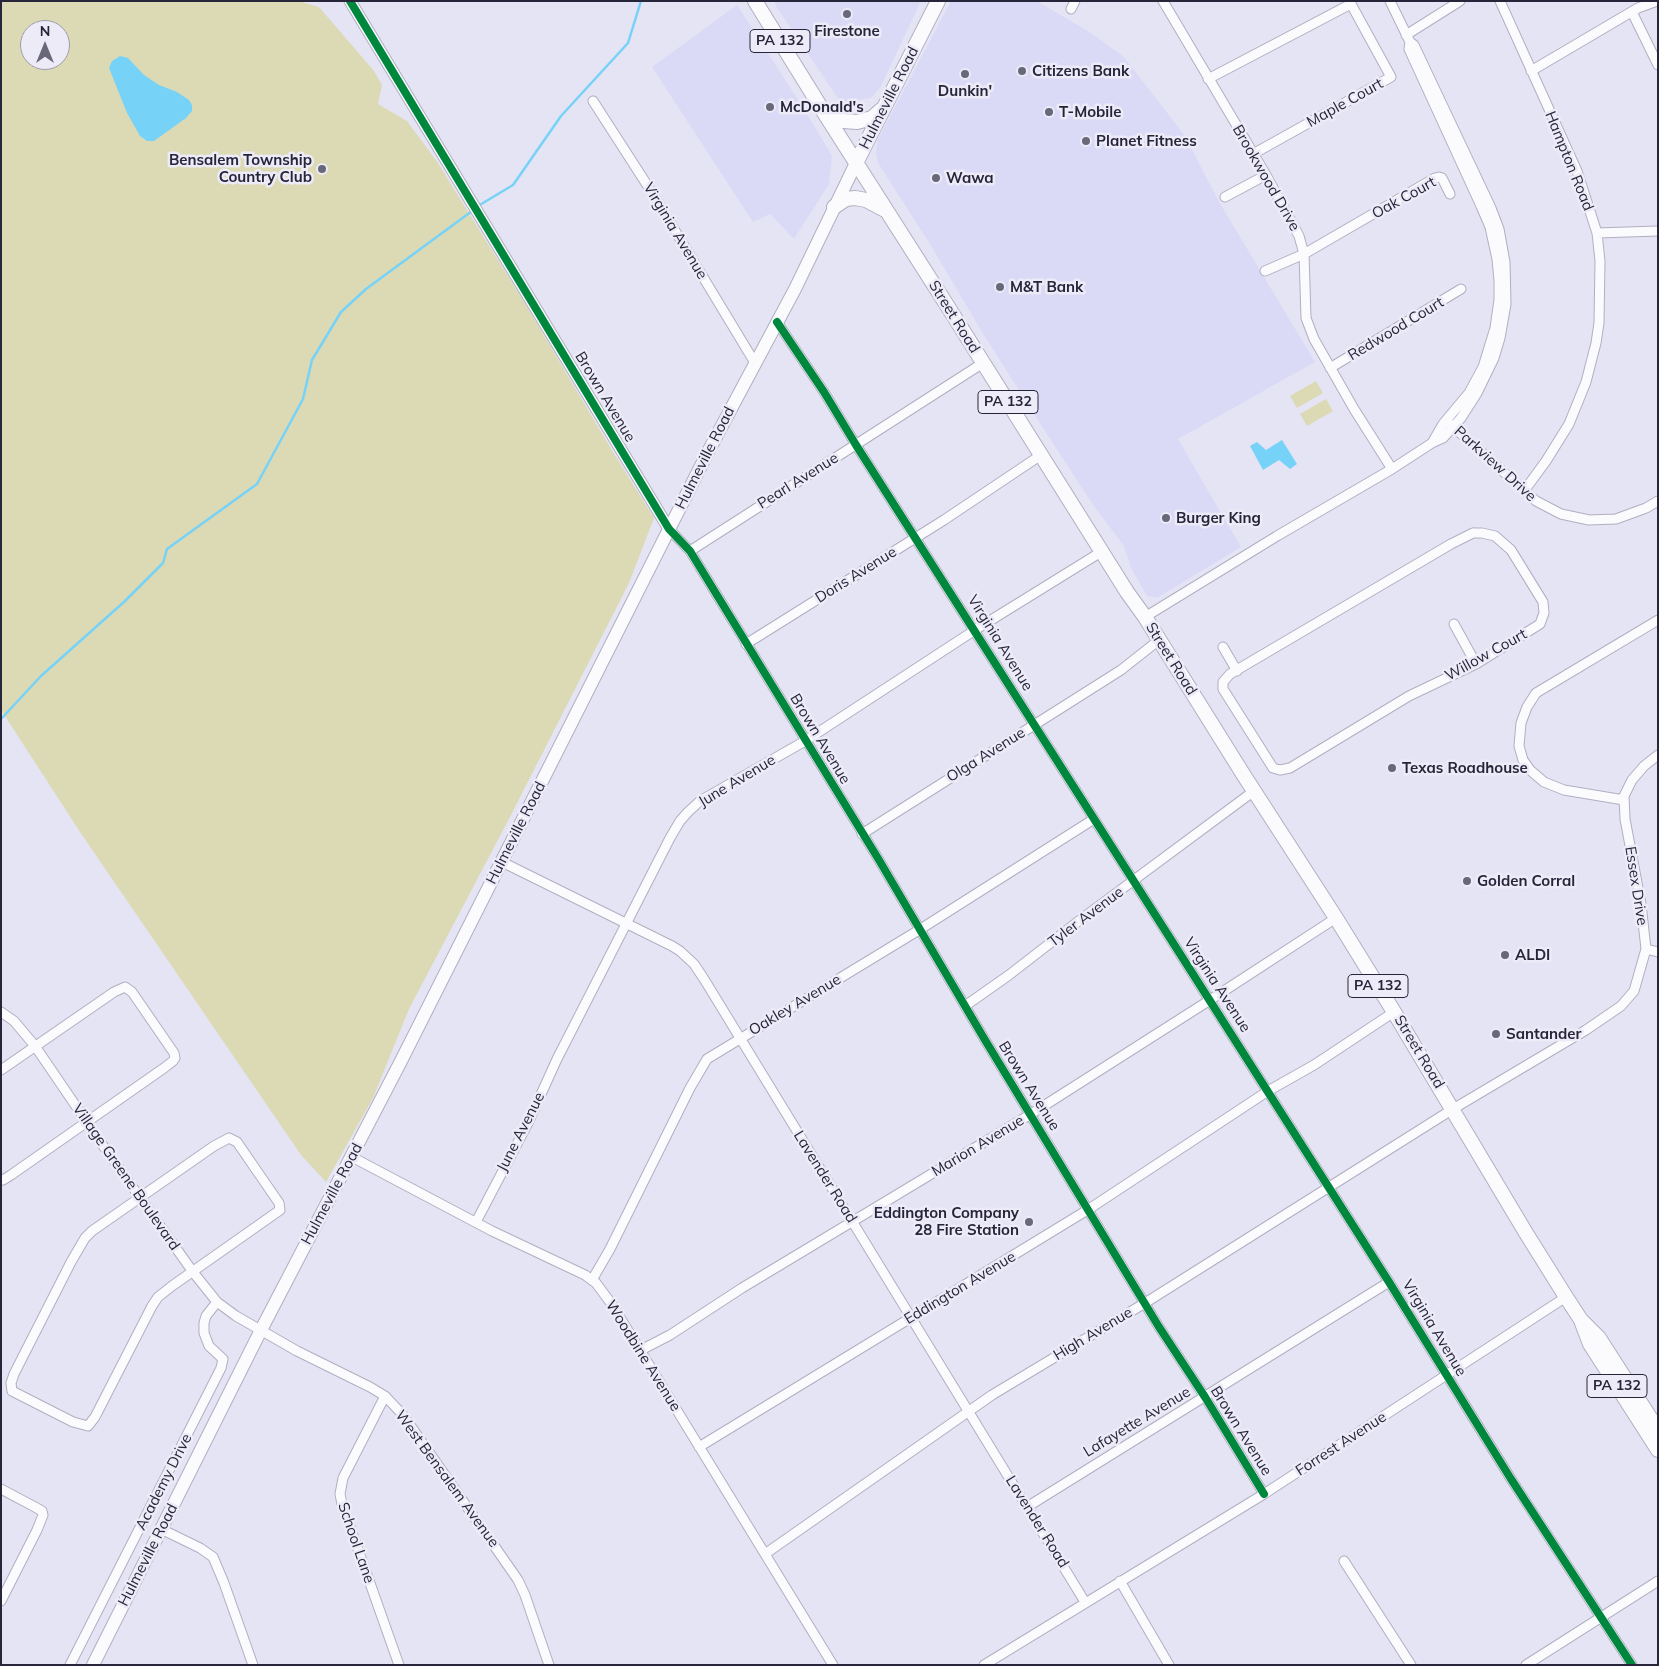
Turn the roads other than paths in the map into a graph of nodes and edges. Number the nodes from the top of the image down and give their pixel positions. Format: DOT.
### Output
graph roads {
  1 [pos="350,1"];
  2 [pos="755,1"];
  3 [pos="938,1"];
  4 [pos="1163,1"];
  5 [pos="1390,1"];
  6 [pos="1460,1"];
  7 [pos="1500,1"];
  8 [pos="1657,1"];
  9 [pos="1632,12"];
  10 [pos="1408,38"];
  11 [pos="1658,65"];
  12 [pos="1531,71"];
  13 [pos="1208,78"];
  14 [pos="593,101"];
  15 [pos="883,108"];
  16 [pos="825,114"];
  17 [pos="1253,154"];
  18 [pos="856,163"];
  19 [pos="1266,175"];
  20 [pos="1450,194"];
  21 [pos="1225,198"];
  22 [pos="834,208"];
  23 [pos="886,211"];
  24 [pos="1658,231"];
  25 [pos="1596,232"];
  26 [pos="1304,254"];
  27 [pos="1265,271"];
  28 [pos="1461,289"];
  29 [pos="777,322"];
  30 [pos="755,363"];
  31 [pos="983,363"];
  32 [pos="1330,368"];
  33 [pos="1450,424"];
  34 [pos="856,445"];
  35 [pos="1041,455"];
  36 [pos="1392,469"];
  37 [pos="1524,491"];
  38 [pos="1658,501"];
  39 [pos="669,529"];
  40 [pos="916,538"];
  41 [pos="690,551"];
  42 [pos="1101,552"];
  43 [pos="1145,617"];
  44 [pos="1658,620"];
  45 [pos="1454,624"];
  46 [pos="975,630"];
  47 [pos="1159,640"];
  48 [pos="746,644"];
  49 [pos="1224,647"];
  50 [pos="1476,664"];
  51 [pos="1237,670"];
  52 [pos="1035,724"];
  53 [pos="805,741"];
  54 [pos="1658,755"];
  55 [pos="1254,791"];
  56 [pos="1624,800"];
  57 [pos="1094,819"];
  58 [pos="862,834"];
  59 [pos="502,862"];
  60 [pos="1133,880"];
  61 [pos="1336,918"];
  62 [pos="628,923"];
  63 [pos="919,930"];
  64 [pos="1646,949"];
  65 [pos="1658,952"];
  66 [pos="1210,1000"];
  67 [pos="965,1006"];
  68 [pos="1,1012"];
  69 [pos="1394,1012"];
  70 [pos="740,1038"];
  71 [pos="35,1046"];
  72 [pos="1,1070"];
  73 [pos="1268,1091"];
  74 [pos="1453,1109"];
  75 [pos="1031,1114"];
  76 [pos="87,1122"];
  77 [pos="352,1156"];
  78 [pos="1,1179"];
  79 [pos="1329,1188"];
  80 [pos="140,1197"];
  81 [pos="1089,1209"];
  82 [pos="476,1222"];
  83 [pos="852,1222"];
  84 [pos="193,1272"];
  85 [pos="592,1280"];
  86 [pos="1389,1282"];
  87 [pos="1566,1297"];
  88 [pos="217,1302"];
  89 [pos="1145,1303"];
  90 [pos="911,1317"];
  91 [pos="1581,1320"];
  92 [pos="261,1330"];
  93 [pos="641,1350"];
  94 [pos="1446,1376"];
  95 [pos="385,1396"];
  96 [pos="1205,1397"];
  97 [pos="969,1412"];
  98 [pos="1658,1430"];
  99 [pos="699,1447"];
  100 [pos="1658,1450"];
  101 [pos="1,1490"];
  102 [pos="1264,1494"];
  103 [pos="1027,1507"];
  104 [pos="161,1529"];
  105 [pos="765,1554"];
  106 [pos="1344,1561"];
  107 [pos="1120,1581"];
  108 [pos="1658,1581"];
  109 [pos="1,1600"];
  110 [pos="1085,1602"];
  111 [pos="1601,1618"];
  112 [pos="70,1665"];
  113 [pos="93,1665"];
  114 [pos="253,1665"];
  115 [pos="399,1665"];
  116 [pos="549,1665"];
  117 [pos="833,1665"];
  118 [pos="984,1665"];
  119 [pos="1169,1665"];
  120 [pos="1411,1665"];
  121 [pos="1526,1665"];
  122 [pos="1632,1665"];
  1 -- 39 [label="street, Brown Avenue"];
  2 -- 16 [label="main road, Street Road / PA 132"];
  3 -- 15 [label="main road, Hulmeville Road"];
  4 -- 13 [label="street, Brookwood Drive"];
  5 -- 10 [label="street"];
  6 -- 10 [label="street"];
  7 -- 12 [label="street, Hampton Road"];
  8 -- 9 [label="street"];
  9 -- 11 [label="street"];
  9 -- 12 [label="street"];
  10 -- 33 [label="street"];
  12 -- 25 [label="street, Hampton Road"];
  13 -- 17 [label="street, Brookwood Drive"];
  13 -- 17 [label="street, Maple Court"];
  14 -- 30 [label="street, Virginia Avenue"];
  15 -- 16 [label="main road"];
  15 -- 18 [label="main road, Hulmeville Road"];
  16 -- 18 [label="main road, Street Road / PA 132"];
  17 -- 19 [label="street, Brookwood Drive"];
  18 -- 22 [label="main road, Hulmeville Road"];
  18 -- 23 [label="main road, Street Road / PA 132"];
  19 -- 21 [label="street"];
  19 -- 26 [label="street, Brookwood Drive"];
  20 -- 26 [label="street, Oak Court"];
  22 -- 23 [label="main road"];
  22 -- 29 [label="main road, Hulmeville Road"];
  23 -- 31 [label="main road, Street Road / PA 132"];
  24 -- 25 [label="street"];
  25 -- 37 [label="street, Hampton Road"];
  26 -- 27 [label="street"];
  26 -- 32 [label="street, Brookwood Drive"];
  28 -- 32 [label="street, Redwood Court"];
  29 -- 30 [label="main road, Hulmeville Road"];
  29 -- 34 [label="street, Virginia Avenue"];
  30 -- 39 [label="main road, Hulmeville Road"];
  31 -- 34 [label="street, Pearl Avenue"];
  31 -- 35 [label="main road, Street Road / PA 132"];
  32 -- 36 [label="street, Brookwood Drive"];
  33 -- 36 [label="street"];
  33 -- 37 [label="street, Parkview Drive"];
  34 -- 40 [label="street, Virginia Avenue"];
  34 -- 41 [label="street, Pearl Avenue"];
  35 -- 40 [label="street, Doris Avenue"];
  35 -- 42 [label="main road, Street Road / PA 132"];
  36 -- 43 [label="street"];
  37 -- 38 [label="street, Parkview Drive"];
  39 -- 41 [label="street, Brown Avenue"];
  39 -- 59 [label="main road, Hulmeville Road"];
  40 -- 46 [label="street, Virginia Avenue"];
  40 -- 48 [label="street, Doris Avenue"];
  41 -- 48 [label="street, Brown Avenue"];
  42 -- 43 [label="main road, Street Road / PA 132"];
  42 -- 46 [label="street, June Avenue"];
  43 -- 47 [label="main road, Street Road / PA 132"];
  44 -- 56 [label="street"];
  45 -- 50 [label="street"];
  46 -- 52 [label="street, Virginia Avenue"];
  46 -- 53 [label="street, June Avenue"];
  47 -- 52 [label="street, Olga Avenue"];
  47 -- 55 [label="main road, Street Road / PA 132"];
  48 -- 53 [label="street, Brown Avenue"];
  49 -- 51 [label="street"];
  50 -- 51 [label="street, Willow Court"];
  50 -- 51 [label="street, Willow Court"];
  52 -- 57 [label="street, Virginia Avenue"];
  52 -- 58 [label="street, Olga Avenue"];
  53 -- 58 [label="street, Brown Avenue"];
  53 -- 62 [label="street, June Avenue"];
  54 -- 56 [label="street, Essex Drive"];
  55 -- 60 [label="street, Tyler Avenue"];
  55 -- 61 [label="main road, Street Road / PA 132"];
  56 -- 64 [label="street, Essex Drive"];
  57 -- 60 [label="street, Virginia Avenue"];
  57 -- 63 [label="street, Oakley Avenue"];
  58 -- 63 [label="street, Brown Avenue"];
  59 -- 62 [label="street, Lavender Road"];
  59 -- 77 [label="main road, Hulmeville Road"];
  60 -- 66 [label="street, Virginia Avenue"];
  60 -- 67 [label="street, Tyler Avenue"];
  61 -- 66 [label="street, Marion Avenue"];
  61 -- 69 [label="main road, Street Road / PA 132"];
  62 -- 70 [label="street, Lavender Road"];
  62 -- 82 [label="street, June Avenue"];
  63 -- 67 [label="street, Brown Avenue"];
  63 -- 70 [label="street, Oakley Avenue"];
  64 -- 65 [label="street"];
  64 -- 74 [label="street, Essex Drive"];
  66 -- 73 [label="street, Virginia Avenue"];
  66 -- 75 [label="street, Marion Avenue"];
  67 -- 75 [label="street, Brown Avenue"];
  68 -- 71 [label="street, Village Greene Boulevard"];
  69 -- 73 [label="street, Eddington Avenue"];
  69 -- 74 [label="main road, Street Road / PA 132"];
  70 -- 83 [label="street, Lavender Road"];
  70 -- 85 [label="street, Oakley Avenue"];
  71 -- 72 [label="street"];
  71 -- 76 [label="street, Village Greene Boulevard"];
  71 -- 76 [label="street"];
  73 -- 79 [label="street, Virginia Avenue"];
  73 -- 81 [label="street, Eddington Avenue"];
  74 -- 79 [label="street, High Avenue"];
  74 -- 87 [label="main road, Street Road / PA 132"];
  75 -- 81 [label="street, Brown Avenue"];
  75 -- 83 [label="street, Marion Avenue"];
  76 -- 78 [label="street"];
  76 -- 80 [label="street, Village Greene Boulevard"];
  77 -- 82 [label="street, Woodbine Avenue"];
  77 -- 92 [label="main road, Hulmeville Road"];
  79 -- 86 [label="street, Virginia Avenue"];
  79 -- 89 [label="street, High Avenue"];
  80 -- 84 [label="street, Village Greene Boulevard"];
  80 -- 84 [label="street"];
  80 -- 84 [label="street"];
  81 -- 89 [label="street, Brown Avenue"];
  81 -- 90 [label="street, Eddington Avenue"];
  82 -- 85 [label="street, Woodbine Avenue"];
  83 -- 90 [label="street, Lavender Road"];
  83 -- 93 [label="street, Marion Avenue"];
  84 -- 88 [label="street, Village Greene Boulevard"];
  85 -- 93 [label="street, Woodbine Avenue"];
  86 -- 94 [label="street, Virginia Avenue"];
  86 -- 96 [label="street, Lafayette Avenue"];
  87 -- 91 [label="main road, Street Road / PA 132"];
  87 -- 94 [label="street, Forrest Avenue"];
  88 -- 92 [label="street, Village Greene Boulevard"];
  88 -- 112 [label="street, Academy Drive"];
  89 -- 96 [label="street, Brown Avenue"];
  89 -- 97 [label="street, High Avenue"];
  90 -- 97 [label="street, Lavender Road"];
  90 -- 99 [label="street, Eddington Avenue"];
  91 -- 98 [label="main road, Street Road / PA 132"];
  91 -- 100 [label="main road, Street Road / PA 132"];
  92 -- 95 [label="street, West Bensalem Avenue"];
  92 -- 104 [label="main road, Hulmeville Road"];
  93 -- 99 [label="street, Woodbine Avenue"];
  94 -- 102 [label="street, Forrest Avenue"];
  94 -- 111 [label="street, Virginia Avenue"];
  95 -- 115 [label="street, School Lane"];
  95 -- 116 [label="street, West Bensalem Avenue"];
  96 -- 102 [label="street, Brown Avenue"];
  96 -- 103 [label="street, Lafayette Avenue"];
  97 -- 103 [label="street, Lavender Road"];
  97 -- 105 [label="street, High Avenue"];
  99 -- 105 [label="street, Woodbine Avenue"];
  101 -- 109 [label="street"];
  102 -- 107 [label="street, Forrest Avenue"];
  103 -- 110 [label="street, Lavender Road"];
  104 -- 113 [label="main road, Hulmeville Road"];
  104 -- 114 [label="street"];
  105 -- 117 [label="street, Woodbine Avenue"];
  106 -- 120 [label="street"];
  107 -- 110 [label="street, Forrest Avenue"];
  107 -- 119 [label="street"];
  108 -- 111 [label="street"];
  110 -- 118 [label="street, Forrest Avenue"];
  111 -- 121 [label="street"];
  111 -- 122 [label="street, Virginia Avenue"];
}
